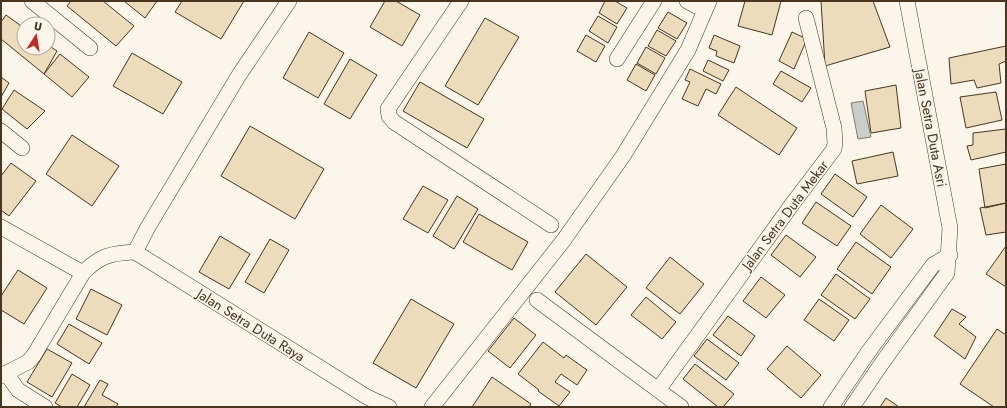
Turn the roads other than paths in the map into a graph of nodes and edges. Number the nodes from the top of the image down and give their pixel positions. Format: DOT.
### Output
graph roads {
  1 [pos="32,1"];
  2 [pos="289,1"];
  3 [pos="461,1"];
  4 [pos="654,1"];
  5 [pos="907,1"];
  6 [pos="697,3"];
  7 [pos="806,18"];
  8 [pos="90,48"];
  9 [pos="617,59"];
  10 [pos="1,131"];
  11 [pos="22,148"];
  12 [pos="551,226"];
  13 [pos="1,227"];
  14 [pos="135,252"];
  15 [pos="950,255"];
  16 [pos="83,273"];
  17 [pos="537,300"];
  18 [pos="869,351"];
  19 [pos="882,363"];
  20 [pos="4,374"];
  21 [pos="658,390"];
  22 [pos="371,402"];
  23 [pos="45,407"];
  24 [pos="389,407"];
  25 [pos="432,407"];
  26 [pos="681,407"];
  27 [pos="831,407"];
  28 [pos="852,407"];
  1 -- 8 [label="street"];
  2 -- 14 [label="street"];
  3 -- 12 [label="street"];
  4 -- 9 [label="street"];
  5 -- 15 [label="street, Jalan Setra Duta Asri"];
  6 -- 25 [label="street"];
  7 -- 21 [label="street, Jalan Setra Duta Mekar"];
  10 -- 11 [label="street"];
  13 -- 16 [label="street"];
  14 -- 16 [label="street"];
  14 -- 22 [label="street, Jalan Setra Duta Raya"];
  15 -- 18 [label="street"];
  15 -- 19 [label="street, Jalan Setra Duta Asri"];
  16 -- 20 [label="street"];
  17 -- 21 [label="street"];
  18 -- 19 [label="street"];
  18 -- 27 [label="street"];
  19 -- 28 [label="street, Jalan Setra Duta Asri"];
  20 -- 23 [label="street"];
  21 -- 26 [label="street"];
  22 -- 24 [label="street, Jalan Setra Duta Raya"];
}
